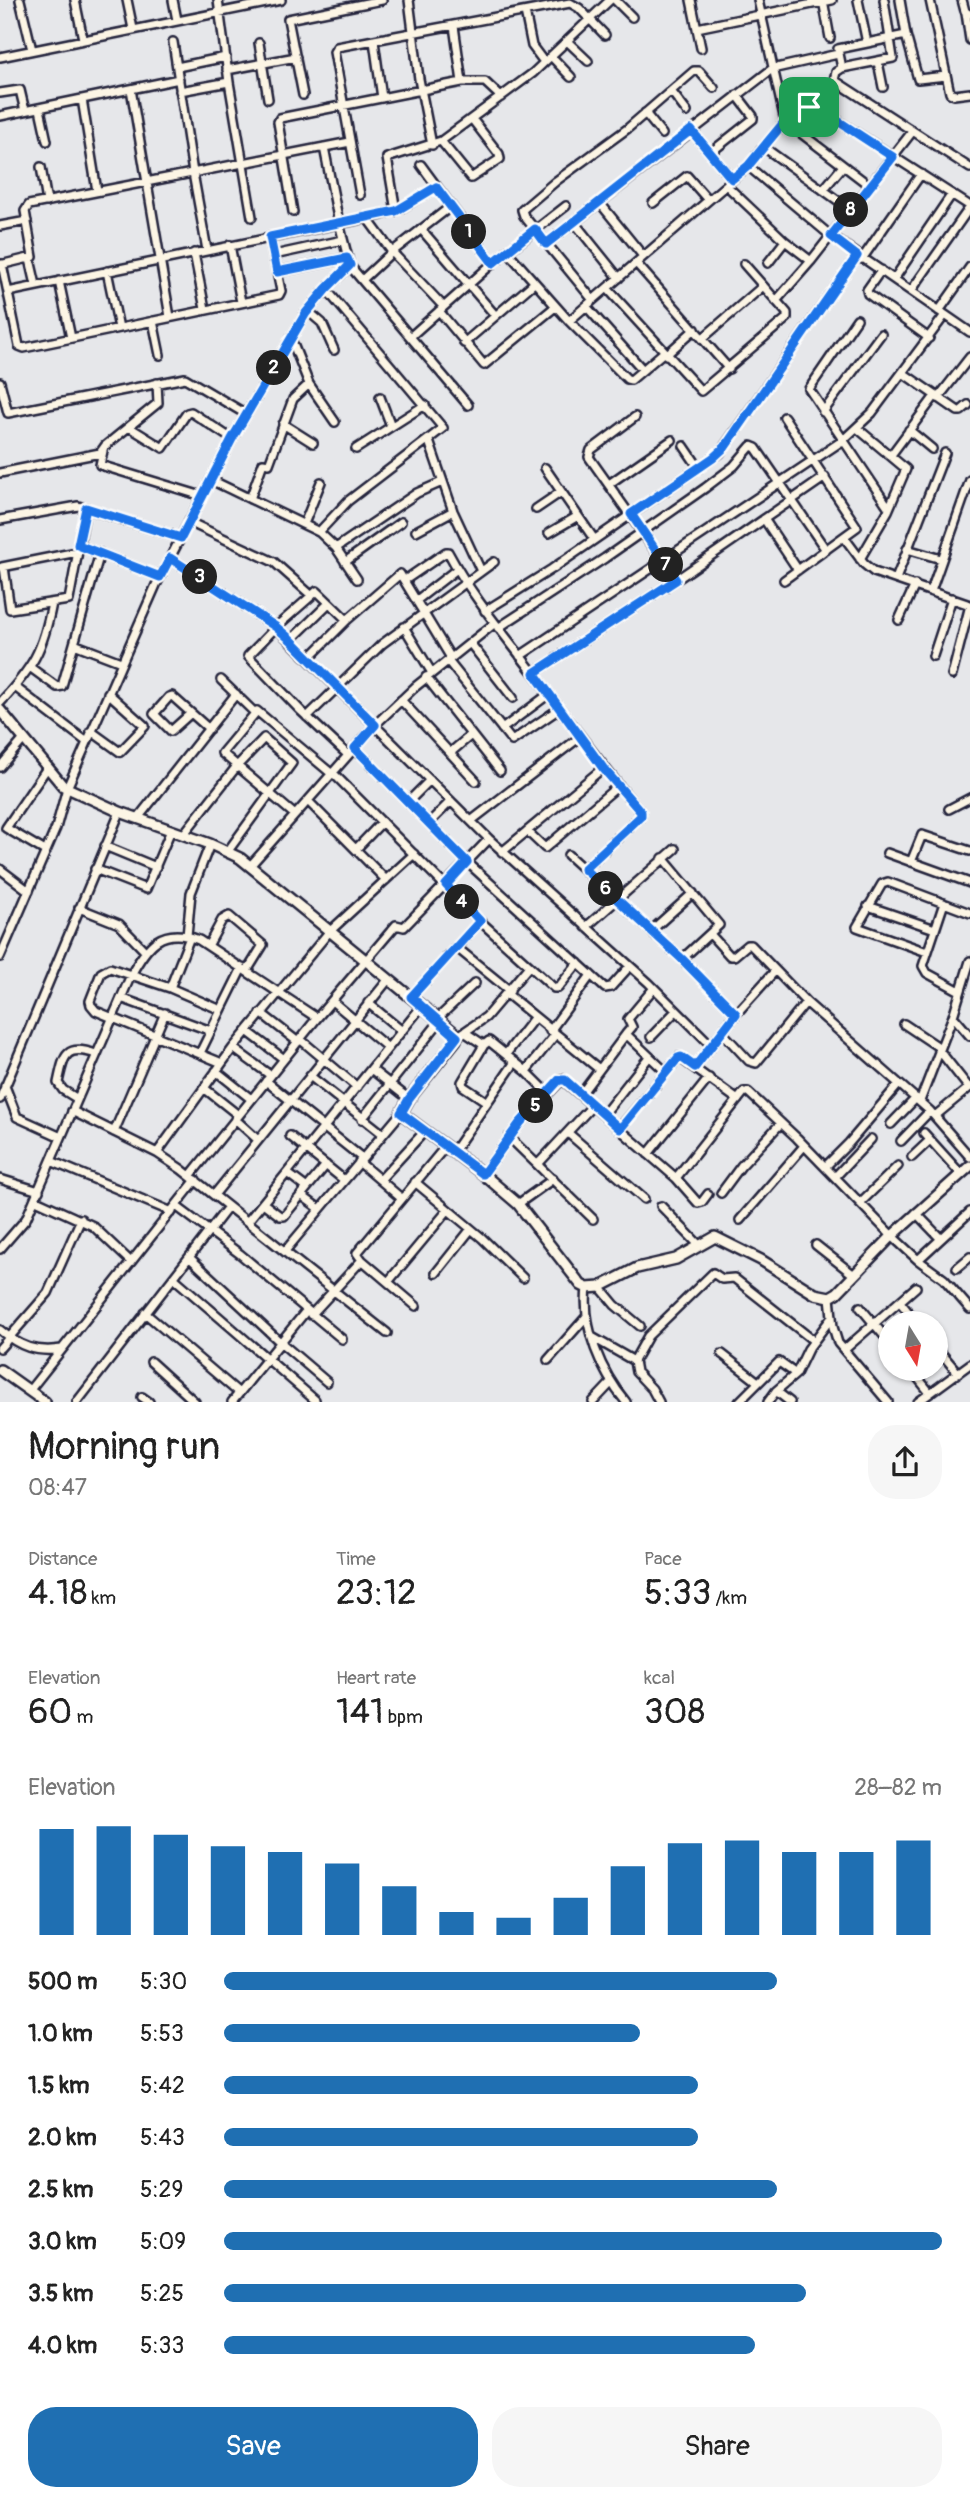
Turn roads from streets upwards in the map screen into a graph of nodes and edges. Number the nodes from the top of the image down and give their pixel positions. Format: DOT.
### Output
graph roads {
  1 [pos="20,0"];
  2 [pos="75,0"];
  3 [pos="127,0"];
  4 [pos="173,0"];
  5 [pos="218,0"];
  6 [pos="281,0"];
  7 [pos="382,0"];
  8 [pos="409,0"];
  9 [pos="613,0"];
  10 [pos="691,0"];
  11 [pos="758,0"];
  12 [pos="858,0"];
  13 [pos="884,0"];
  14 [pos="900,0"];
  15 [pos="930,0"];
  16 [pos="962,0"];
  17 [pos="266,1"];
  18 [pos="826,1"];
  19 [pos="219,12"];
  20 [pos="525,12"];
  21 [pos="968,13"];
  22 [pos="761,14"];
  23 [pos="632,17"];
  24 [pos="177,20"];
  25 [pos="590,20"];
  26 [pos="454,26"];
  27 [pos="697,28"];
  28 [pos="133,29"];
  29 [pos="414,34"];
  30 [pos="605,35"];
  31 [pos="906,36"];
  32 [pos="830,38"];
  33 [pos="890,38"];
  34 [pos="83,39"];
  35 [pos="970,40"];
  36 [pos="374,41"];
  37 [pos="567,41"];
  38 [pos="173,42"];
  39 [pos="259,43"];
  40 [pos="867,43"];
  41 [pos="701,48"];
  42 [pos="32,50"];
  43 [pos="838,54"];
  44 [pos="551,56"];
  45 [pos="0,57"];
  46 [pos="226,57"];
  47 [pos="296,57"];
  48 [pos="588,61"];
  49 [pos="262,62"];
  50 [pos="544,62"];
  51 [pos="878,62"];
  52 [pos="177,67"];
  53 [pos="842,68"];
  54 [pos="772,69"];
  55 [pos="227,70"];
  56 [pos="946,76"];
  57 [pos="571,77"];
  58 [pos="178,79"];
  59 [pos="229,82"];
  60 [pos="462,82"];
  61 [pos="883,87"];
  62 [pos="714,88"];
  63 [pos="131,89"];
  64 [pos="422,90"];
  65 [pos="180,91"];
  66 [pos="671,91"];
  67 [pos="0,93"];
  68 [pos="970,93"];
  69 [pos="737,94"];
  70 [pos="303,95"];
  71 [pos="501,97"];
  72 [pos="382,98"];
  73 [pos="82,99"];
  74 [pos="268,99"];
  75 [pos="343,105"];
  76 [pos="40,109"];
  77 [pos="25,111"];
  78 [pos="687,112"];
  79 [pos="645,113"];
  80 [pos="0,116"];
  81 [pos="472,119"];
  82 [pos="785,121"];
  83 [pos="793,128"];
  84 [pos="691,130"];
  85 [pos="912,132"];
  86 [pos="662,134"];
  87 [pos="47,141"];
  88 [pos="441,141"];
  89 [pos="350,142"];
  90 [pos="432,145"];
  91 [pos="324,147"];
  92 [pos="765,148"];
  93 [pos="710,153"];
  94 [pos="284,155"];
  95 [pos="893,157"];
  96 [pos="243,163"];
  97 [pos="421,165"];
  98 [pos="41,166"];
  99 [pos="748,166"];
  100 [pos="843,166"];
  101 [pos="970,168"];
  102 [pos="193,173"];
  103 [pos="920,174"];
  104 [pos="146,182"];
  105 [pos="729,182"];
  106 [pos="870,186"];
  107 [pos="436,187"];
  108 [pos="823,190"];
  109 [pos="97,191"];
  110 [pos="952,194"];
  111 [pos="360,195"];
  112 [pos="708,200"];
  113 [pos="47,202"];
  114 [pos="600,203"];
  115 [pos="653,203"];
  116 [pos="566,206"];
  117 [pos="970,206"];
  118 [pos="450,207"];
  119 [pos="851,210"];
  120 [pos="396,211"];
  121 [pos="293,212"];
  122 [pos="252,217"];
  123 [pos="367,218"];
  124 [pos="27,220"];
  125 [pos="574,222"];
  126 [pos="339,223"];
  127 [pos="0,226"];
  128 [pos="421,229"];
  129 [pos="535,229"];
  130 [pos="831,236"];
  131 [pos="270,237"];
  132 [pos="343,240"];
  133 [pos="785,241"];
  134 [pos="546,244"];
  135 [pos="230,245"];
  136 [pos="207,250"];
  137 [pos="507,251"];
  138 [pos="392,252"];
  139 [pos="194,253"];
  140 [pos="274,255"];
  141 [pos="643,257"];
  142 [pos="860,257"];
  143 [pos="30,259"];
  144 [pos="159,260"];
  145 [pos="811,261"];
  146 [pos="348,262"];
  147 [pos="493,263"];
  148 [pos="636,263"];
  149 [pos="768,263"];
  150 [pos="1,264"];
  151 [pos="744,264"];
  152 [pos="970,267"];
  153 [pos="881,270"];
  154 [pos="107,271"];
  155 [pos="277,272"];
  156 [pos="619,278"];
  157 [pos="894,279"];
  158 [pos="362,280"];
  159 [pos="59,281"];
  160 [pos="534,283"];
  161 [pos="468,284"];
  162 [pos="36,285"];
  163 [pos="763,286"];
  164 [pos="607,288"];
  165 [pos="326,289"];
  166 [pos="911,291"];
  167 [pos="8,292"];
  168 [pos="593,300"];
  169 [pos="776,301"];
  170 [pos="242,302"];
  171 [pos="586,306"];
  172 [pos="555,307"];
  173 [pos="441,308"];
  174 [pos="205,309"];
  175 [pos="308,311"];
  176 [pos="942,313"];
  177 [pos="495,315"];
  178 [pos="170,317"];
  179 [pos="857,318"];
  180 [pos="153,321"];
  181 [pos="569,321"];
  182 [pos="119,328"];
  183 [pos="969,329"];
  184 [pos="695,330"];
  185 [pos="881,334"];
  186 [pos="411,336"];
  187 [pos="71,338"];
  188 [pos="703,338"];
  189 [pos="929,338"];
  190 [pos="291,339"];
  191 [pos="464,343"];
  192 [pos="334,350"];
  193 [pos="665,354"];
  194 [pos="160,355"];
  195 [pos="970,357"];
  196 [pos="729,369"];
  197 [pos="643,370"];
  198 [pos="903,373"];
  199 [pos="0,382"];
  200 [pos="156,383"];
  201 [pos="309,384"];
  202 [pos="380,397"];
  203 [pos="937,397"];
  204 [pos="969,404"];
  205 [pos="425,405"];
  206 [pos="468,405"];
  207 [pos="823,412"];
  208 [pos="247,414"];
  209 [pos="635,417"];
  210 [pos="784,417"];
  211 [pos="335,422"];
  212 [pos="283,424"];
  213 [pos="391,426"];
  214 [pos="129,427"];
  215 [pos="857,428"];
  216 [pos="909,430"];
  217 [pos="232,439"];
  218 [pos="672,440"];
  219 [pos="429,441"];
  220 [pos="842,441"];
  221 [pos="313,443"];
  222 [pos="684,446"];
  223 [pos="356,449"];
  224 [pos="932,449"];
  225 [pos="103,451"];
  226 [pos="945,453"];
  227 [pos="891,454"];
  228 [pos="813,460"];
  229 [pos="545,468"];
  230 [pos="699,468"];
  231 [pos="0,473"];
  232 [pos="825,477"];
  233 [pos="211,480"];
  234 [pos="970,480"];
  235 [pos="321,482"];
  236 [pos="442,482"];
  237 [pos="779,482"];
  238 [pos="610,484"];
  239 [pos="561,492"];
  240 [pos="202,496"];
  241 [pos="250,499"];
  242 [pos="792,500"];
  243 [pos="86,508"];
  244 [pos="889,508"];
  245 [pos="536,509"];
  246 [pos="453,511"];
  247 [pos="631,514"];
  248 [pos="578,516"];
  249 [pos="764,519"];
  250 [pos="0,520"];
  251 [pos="189,522"];
  252 [pos="401,522"];
  253 [pos="304,524"];
  254 [pos="416,530"];
  255 [pos="319,532"];
  256 [pos="643,532"];
  257 [pos="549,533"];
  258 [pos="844,537"];
  259 [pos="181,538"];
  260 [pos="594,539"];
  261 [pos="78,548"];
  262 [pos="336,548"];
  263 [pos="907,549"];
  264 [pos="826,550"];
  265 [pos="100,553"];
  266 [pos="170,558"];
  267 [pos="860,559"];
  268 [pos="941,559"];
  269 [pos="664,561"];
  270 [pos="345,562"];
  271 [pos="494,562"];
  272 [pos="2,567"];
  273 [pos="457,569"];
  274 [pos="797,570"];
  275 [pos="481,571"];
  276 [pos="160,577"];
  277 [pos="357,579"];
  278 [pos="896,579"];
  279 [pos="405,580"];
  280 [pos="676,580"];
  281 [pos="784,580"];
  282 [pos="465,582"];
  283 [pos="915,585"];
  284 [pos="931,591"];
  285 [pos="311,595"];
  286 [pos="952,598"];
  287 [pos="417,600"];
  288 [pos="52,603"];
  289 [pos="329,603"];
  290 [pos="970,605"];
  291 [pos="485,611"];
  292 [pos="424,612"];
  293 [pos="347,620"];
  294 [pos="899,620"];
  295 [pos="496,625"];
  296 [pos="276,627"];
  297 [pos="404,627"];
  298 [pos="291,640"];
  299 [pos="470,643"];
  300 [pos="74,644"];
  301 [pos="520,656"];
  302 [pos="933,656"];
  303 [pos="309,658"];
  304 [pos="449,659"];
  305 [pos="121,662"];
  306 [pos="31,668"];
  307 [pos="534,673"];
  308 [pos="429,675"];
  309 [pos="952,675"];
  310 [pos="221,680"];
  311 [pos="15,687"];
  312 [pos="336,687"];
  313 [pos="108,693"];
  314 [pos="236,694"];
  315 [pos="549,694"];
  316 [pos="513,698"];
  317 [pos="401,700"];
  318 [pos="0,704"];
  319 [pos="559,709"];
  320 [pos="0,710"];
  321 [pos="191,713"];
  322 [pos="255,713"];
  323 [pos="307,717"];
  324 [pos="375,725"];
  325 [pos="209,729"];
  326 [pos="502,729"];
  327 [pos="91,731"];
  328 [pos="471,735"];
  329 [pos="580,737"];
  330 [pos="24,739"];
  331 [pos="87,742"];
  332 [pos="355,748"];
  333 [pos="451,752"];
  334 [pos="348,755"];
  335 [pos="237,766"];
  336 [pos="0,767"];
  337 [pos="47,768"];
  338 [pos="603,768"];
  339 [pos="500,771"];
  340 [pos="332,773"];
  341 [pos="430,780"];
  342 [pos="476,781"];
  343 [pos="618,786"];
  344 [pos="67,788"];
  345 [pos="270,794"];
  346 [pos="970,798"];
  347 [pos="451,800"];
  348 [pos="308,801"];
  349 [pos="409,801"];
  350 [pos="949,809"];
  351 [pos="120,811"];
  352 [pos="295,815"];
  353 [pos="138,818"];
  354 [pos="471,821"];
  355 [pos="382,822"];
  356 [pos="429,823"];
  357 [pos="3,829"];
  358 [pos="171,830"];
  359 [pos="527,831"];
  360 [pos="183,835"];
  361 [pos="489,839"];
  362 [pos="210,844"];
  363 [pos="105,846"];
  364 [pos="356,849"];
  365 [pos="675,849"];
  366 [pos="45,851"];
  367 [pos="228,851"];
  368 [pos="970,851"];
  369 [pos="502,852"];
  370 [pos="887,853"];
  371 [pos="414,854"];
  372 [pos="568,855"];
  373 [pos="663,858"];
  374 [pos="467,862"];
  375 [pos="911,862"];
  376 [pos="250,866"];
  377 [pos="156,867"];
  378 [pos="0,869"];
  379 [pos="95,869"];
  380 [pos="584,869"];
  381 [pos="386,880"];
  382 [pos="970,883"];
  383 [pos="446,885"];
  384 [pos="29,891"];
  385 [pos="693,893"];
  386 [pos="616,899"];
  387 [pos="944,903"];
  388 [pos="868,906"];
  389 [pos="79,908"];
  390 [pos="970,913"];
  391 [pos="480,921"];
  392 [pos="586,927"];
  393 [pos="935,929"];
  394 [pos="652,930"];
  395 [pos="329,932"];
  396 [pos="710,934"];
  397 [pos="188,937"];
  398 [pos="208,946"];
  399 [pos="456,947"];
  400 [pos="144,950"];
  401 [pos="927,952"];
  402 [pos="0,957"];
  403 [pos="682,959"];
  404 [pos="365,960"];
  405 [pos="970,961"];
  406 [pos="578,963"];
  407 [pos="529,966"];
  408 [pos="630,966"];
  409 [pos="244,970"];
  410 [pos="775,971"];
  411 [pos="131,975"];
  412 [pos="591,975"];
  413 [pos="388,980"];
  414 [pos="475,983"];
  415 [pos="170,988"];
  416 [pos="654,988"];
  417 [pos="960,991"];
  418 [pos="278,992"];
  419 [pos="508,993"];
  420 [pos="411,997"];
  421 [pos="121,998"];
  422 [pos="332,1001"];
  423 [pos="806,1002"];
  424 [pos="368,1003"];
  425 [pos="422,1006"];
  426 [pos="221,1010"];
  427 [pos="676,1011"];
  428 [pos="165,1013"];
  429 [pos="261,1013"];
  430 [pos="736,1014"];
  431 [pos="953,1016"];
  432 [pos="112,1017"];
  433 [pos="317,1018"];
  434 [pos="534,1018"];
  435 [pos="355,1020"];
  436 [pos="439,1020"];
  437 [pos="904,1024"];
  438 [pos="211,1031"];
  439 [pos="247,1031"];
  440 [pos="402,1031"];
  441 [pos="722,1032"];
  442 [pos="553,1033"];
  443 [pos="626,1034"];
  444 [pos="155,1035"];
  445 [pos="462,1035"];
  446 [pos="970,1036"];
  447 [pos="651,1037"];
  448 [pos="299,1040"];
  449 [pos="484,1045"];
  450 [pos="711,1045"];
  451 [pos="233,1048"];
  452 [pos="388,1048"];
  453 [pos="940,1049"];
  454 [pos="200,1053"];
  455 [pos="96,1054"];
  456 [pos="506,1054"];
  457 [pos="649,1057"];
  458 [pos="284,1059"];
  459 [pos="324,1059"];
  460 [pos="515,1062"];
  461 [pos="222,1063"];
  462 [pos="695,1067"];
  463 [pos="371,1069"];
  464 [pos="599,1069"];
  465 [pos="216,1071"];
  466 [pos="526,1071"];
  467 [pos="666,1072"];
  468 [pos="310,1076"];
  469 [pos="268,1078"];
  470 [pos="709,1078"];
  471 [pos="390,1084"];
  472 [pos="899,1084"];
  473 [pos="5,1086"];
  474 [pos="357,1087"];
  475 [pos="970,1087"];
  476 [pos="204,1088"];
  477 [pos="548,1093"];
  478 [pos="581,1094"];
  479 [pos="76,1098"];
  480 [pos="0,1099"];
  481 [pos="251,1099"];
  482 [pos="409,1099"];
  483 [pos="738,1100"];
  484 [pos="918,1100"];
  485 [pos="290,1101"];
  486 [pos="487,1102"];
  487 [pos="344,1104"];
  488 [pos="593,1105"];
  489 [pos="72,1111"];
  490 [pos="401,1113"];
  491 [pos="933,1113"];
  492 [pos="604,1114"];
  493 [pos="236,1117"];
  494 [pos="362,1119"];
  495 [pos="781,1123"];
  496 [pos="891,1124"];
  497 [pos="324,1127"];
  498 [pos="620,1129"];
  499 [pos="114,1132"];
  500 [pos="424,1132"];
  501 [pos="568,1133"];
  502 [pos="924,1133"];
  503 [pos="383,1134"];
  504 [pos="290,1136"];
  505 [pos="61,1137"];
  506 [pos="509,1137"];
  507 [pos="871,1139"];
  508 [pos="258,1140"];
  509 [pos="930,1140"];
  510 [pos="901,1141"];
  511 [pos="804,1146"];
  512 [pos="306,1149"];
  513 [pos="449,1150"];
  514 [pos="157,1153"];
  515 [pos="648,1154"];
  516 [pos="912,1157"];
  517 [pos="970,1157"];
  518 [pos="360,1160"];
  519 [pos="51,1161"];
  520 [pos="538,1164"];
  521 [pos="326,1166"];
  522 [pos="898,1166"];
  523 [pos="970,1166"];
  524 [pos="825,1167"];
  525 [pos="287,1173"];
  526 [pos="483,1174"];
  527 [pos="961,1174"];
  528 [pos="835,1177"];
  529 [pos="193,1178"];
  530 [pos="676,1178"];
  531 [pos="0,1179"];
  532 [pos="554,1179"];
  533 [pos="344,1180"];
  534 [pos="380,1181"];
  535 [pos="415,1182"];
  536 [pos="304,1191"];
  537 [pos="722,1193"];
  538 [pos="708,1194"];
  539 [pos="214,1195"];
  540 [pos="37,1196"];
  541 [pos="401,1198"];
  542 [pos="644,1199"];
  543 [pos="861,1202"];
  544 [pos="263,1203"];
  545 [pos="517,1204"];
  546 [pos="661,1206"];
  547 [pos="228,1207"];
  548 [pos="174,1209"];
  549 [pos="320,1209"];
  550 [pos="448,1210"];
  551 [pos="970,1212"];
  552 [pos="916,1213"];
  553 [pos="81,1219"];
  554 [pos="593,1219"];
  555 [pos="740,1220"];
  556 [pos="248,1221"];
  557 [pos="471,1229"];
  558 [pos="211,1231"];
  559 [pos="892,1236"];
  560 [pos="940,1238"];
  561 [pos="699,1245"];
  562 [pos="816,1245"];
  563 [pos="0,1249"];
  564 [pos="285,1251"];
  565 [pos="970,1257"];
  566 [pos="190,1258"];
  567 [pos="918,1260"];
  568 [pos="362,1261"];
  569 [pos="131,1262"];
  570 [pos="957,1268"];
  571 [pos="436,1273"];
  572 [pos="854,1275"];
  573 [pos="174,1278"];
  574 [pos="523,1279"];
  575 [pos="388,1282"];
  576 [pos="600,1287"];
  577 [pos="916,1287"];
  578 [pos="587,1288"];
  579 [pos="333,1290"];
  580 [pos="830,1297"];
  581 [pos="900,1302"];
  582 [pos="416,1306"];
  583 [pos="969,1306"];
  584 [pos="860,1307"];
  585 [pos="907,1311"];
  586 [pos="145,1313"];
  587 [pos="308,1313"];
  588 [pos="587,1316"];
  589 [pos="833,1316"];
  590 [pos="875,1324"];
  591 [pos="640,1326"];
  592 [pos="878,1328"];
  593 [pos="0,1329"];
  594 [pos="387,1334"];
  595 [pos="592,1337"];
  596 [pos="9,1338"];
  597 [pos="342,1339"];
  598 [pos="279,1341"];
  599 [pos="814,1341"];
  600 [pos="0,1348"];
  601 [pos="62,1349"];
  602 [pos="844,1350"];
  603 [pos="722,1354"];
  604 [pos="265,1359"];
  605 [pos="548,1360"];
  606 [pos="634,1361"];
  607 [pos="948,1361"];
  608 [pos="151,1362"];
  609 [pos="970,1364"];
  610 [pos="0,1370"];
  611 [pos="958,1373"];
  612 [pos="796,1374"];
  613 [pos="920,1381"];
  614 [pos="327,1382"];
  615 [pos="758,1382"];
  616 [pos="610,1384"];
  617 [pos="29,1391"];
  618 [pos="776,1391"];
  619 [pos="239,1393"];
  620 [pos="930,1393"];
  621 [pos="315,1400"];
  622 [pos="45,1402"];
  623 [pos="77,1402"];
  624 [pos="195,1402"];
  625 [pos="232,1402"];
  626 [pos="593,1402"];
  627 [pos="626,1402"];
  628 [pos="659,1402"];
  629 [pos="739,1402"];
  630 [pos="768,1402"];
  631 [pos="790,1402"];
  632 [pos="888,1402"];
  633 [pos="918,1402"];
  1 -- 42 [label="street"];
  2 -- 34 [label="street"];
  3 -- 28 [label="street"];
  4 -- 24 [label="street"];
  5 -- 19 [label="street"];
  6 -- 17 [label="street"];
  7 -- 47 [label="street"];
  8 -- 29 [label="street"];
  9 -- 23 [label="street"];
  9 -- 25 [label="street"];
  10 -- 27 [label="street"];
  11 -- 22 [label="street"];
  12 -- 40 [label="street"];
  13 -- 33 [label="street"];
  14 -- 31 [label="street"];
  15 -- 56 [label="street"];
  16 -- 21 [label="street"];
  17 -- 19 [label="street"];
  18 -- 22 [label="street"];
  18 -- 32 [label="street"];
  19 -- 24 [label="street"];
  19 -- 46 [label="street"];
  20 -- 25 [label="street"];
  20 -- 26 [label="street"];
  20 -- 50 [label="street"];
  21 -- 35 [label="street"];
  22 -- 27 [label="street"];
  22 -- 54 [label="street"];
  24 -- 28 [label="street"];
  25 -- 30 [label="street"];
  25 -- 37 [label="street"];
  26 -- 29 [label="street"];
  26 -- 60 [label="street"];
  27 -- 41 [label="street"];
  28 -- 34 [label="street"];
  29 -- 36 [label="street"];
  29 -- 64 [label="street"];
  31 -- 33 [label="street"];
  31 -- 56 [label="street"];
  33 -- 40 [label="street"];
  33 -- 51 [label="street"];
  34 -- 42 [label="street"];
  36 -- 72 [label="street"];
  36 -- 75 [label="street"];
  37 -- 44 [label="street"];
  37 -- 48 [label="street"];
  38 -- 52 [label="street"];
  39 -- 49 [label="street"];
  40 -- 43 [label="street"];
  42 -- 45 [label="street"];
  43 -- 53 [label="street"];
  43 -- 54 [label="street"];
  44 -- 50 [label="street"];
  44 -- 57 [label="street"];
  46 -- 52 [label="street"];
  46 -- 55 [label="street"];
  47 -- 49 [label="street"];
  47 -- 70 [label="street"];
  49 -- 55 [label="street"];
  49 -- 74 [label="street"];
  50 -- 71 [label="street"];
  51 -- 53 [label="street"];
  51 -- 61 [label="street"];
  52 -- 58 [label="street"];
  53 -- 85 [label="street"];
  54 -- 69 [label="street"];
  54 -- 82 [label="street"];
  55 -- 59 [label="street"];
  56 -- 68 [label="street"];
  58 -- 63 [label="street"];
  58 -- 65 [label="street"];
  59 -- 65 [label="street"];
  59 -- 96 [label="street"];
  60 -- 64 [label="street"];
  60 -- 71 [label="street"];
  62 -- 66 [label="street"];
  63 -- 73 [label="street"];
  63 -- 104 [label="street"];
  64 -- 72 [label="street"];
  64 -- 90 [label="street"];
  65 -- 102 [label="street"];
  66 -- 78 [label="street"];
  66 -- 79 [label="street"];
  67 -- 77 [label="street"];
  69 -- 84 [label="street"];
  69 -- 93 [label="street"];
  71 -- 81 [label="street"];
  72 -- 75 [label="street"];
  73 -- 76 [label="street"];
  73 -- 109 [label="street"];
  75 -- 89 [label="street"];
  75 -- 94 [label="street"];
  76 -- 77 [label="street"];
  76 -- 87 [label="street"];
  77 -- 80 [label="street"];
  79 -- 86 [label="street"];
  79 -- 129 [label="street"];
  81 -- 88 [label="street"];
  81 -- 88 [label="street"];
  82 -- 83 [label="street"];
  82 -- 92 [label="street"];
  83 -- 95 [label="street"];
  83 -- 100 [label="street"];
  84 -- 93 [label="street"];
  84 -- 114 [label="street"];
  85 -- 95 [label="street"];
  85 -- 101 [label="street"];
  88 -- 90 [label="street"];
  89 -- 91 [label="street"];
  89 -- 111 [label="street"];
  90 -- 120 [label="street"];
  91 -- 94 [label="street"];
  91 -- 126 [label="street"];
  92 -- 99 [label="street"];
  92 -- 108 [label="street"];
  93 -- 105 [label="street"];
  94 -- 96 [label="street"];
  94 -- 121 [label="street"];
  95 -- 103 [label="street"];
  95 -- 106 [label="street"];
  96 -- 102 [label="street"];
  96 -- 122 [label="street"];
  97 -- 107 [label="street"];
  98 -- 113 [label="street"];
  99 -- 105 [label="street"];
  99 -- 130 [label="street"];
  100 -- 106 [label="street"];
  100 -- 108 [label="street"];
  102 -- 104 [label="street"];
  102 -- 136 [label="street"];
  103 -- 110 [label="street"];
  103 -- 142 [label="street"];
  104 -- 109 [label="street"];
  104 -- 144 [label="street"];
  105 -- 112 [label="street"];
  105 -- 133 [label="street"];
  106 -- 119 [label="street"];
  107 -- 118 [label="street"];
  107 -- 120 [label="street"];
  108 -- 119 [label="street"];
  109 -- 113 [label="street"];
  110 -- 117 [label="street"];
  110 -- 157 [label="street"];
  112 -- 115 [label="street"];
  112 -- 141 [label="street"];
  113 -- 124 [label="street"];
  114 -- 125 [label="street"];
  114 -- 141 [label="street"];
  116 -- 129 [label="street"];
  117 -- 166 [label="street"];
  118 -- 128 [label="street"];
  118 -- 147 [label="street"];
  119 -- 130 [label="street"];
  120 -- 123 [label="street"];
  123 -- 126 [label="street"];
  123 -- 138 [label="street"];
  124 -- 127 [label="street"];
  124 -- 143 [label="street"];
  125 -- 134 [label="street"];
  125 -- 156 [label="street"];
  126 -- 131 [label="street"];
  126 -- 132 [label="street"];
  128 -- 138 [label="street"];
  128 -- 161 [label="street"];
  129 -- 134 [label="street"];
  129 -- 137 [label="street"];
  130 -- 142 [label="street"];
  130 -- 145 [label="street"];
  131 -- 135 [label="street"];
  131 -- 140 [label="street"];
  132 -- 140 [label="street"];
  132 -- 146 [label="street"];
  133 -- 145 [label="street"];
  133 -- 149 [label="street"];
  134 -- 168 [label="street"];
  135 -- 136 [label="street"];
  135 -- 170 [label="street"];
  136 -- 139 [label="street"];
  137 -- 147 [label="street"];
  137 -- 160 [label="street"];
  138 -- 158 [label="street"];
  138 -- 173 [label="street"];
  139 -- 144 [label="street"];
  139 -- 174 [label="street"];
  140 -- 155 [label="street"];
  141 -- 148 [label="street"];
  142 -- 153 [label="street"];
  142 -- 230 [label="street"];
  143 -- 150 [label="street"];
  143 -- 162 [label="street"];
  144 -- 154 [label="street"];
  144 -- 178 [label="street"];
  145 -- 169 [label="street"];
  146 -- 155 [label="street"];
  146 -- 158 [label="street"];
  146 -- 165 [label="street"];
  147 -- 161 [label="street"];
  148 -- 156 [label="street"];
  148 -- 184 [label="street"];
  150 -- 167 [label="street"];
  151 -- 163 [label="street"];
  152 -- 176 [label="street"];
  153 -- 157 [label="street"];
  153 -- 189 [label="street"];
  154 -- 159 [label="street"];
  154 -- 182 [label="street"];
  155 -- 170 [label="street"];
  156 -- 164 [label="street"];
  157 -- 166 [label="street"];
  158 -- 186 [label="street"];
  159 -- 162 [label="street"];
  159 -- 187 [label="street"];
  160 -- 172 [label="street"];
  160 -- 177 [label="street"];
  161 -- 173 [label="street"];
  161 -- 177 [label="street"];
  162 -- 167 [label="street"];
  163 -- 169 [label="street"];
  163 -- 188 [label="street"];
  164 -- 168 [label="street"];
  164 -- 193 [label="street"];
  165 -- 175 [label="street"];
  165 -- 205 [label="street"];
  166 -- 176 [label="street"];
  167 -- 187 [label="street"];
  168 -- 171 [label="street"];
  169 -- 196 [label="street"];
  170 -- 174 [label="street"];
  171 -- 181 [label="street"];
  171 -- 197 [label="street"];
  172 -- 181 [label="street"];
  172 -- 191 [label="street"];
  173 -- 186 [label="street"];
  173 -- 191 [label="street"];
  174 -- 178 [label="street"];
  175 -- 190 [label="street"];
  175 -- 192 [label="street"];
  176 -- 183 [label="street"];
  176 -- 189 [label="street"];
  177 -- 191 [label="street"];
  178 -- 180 [label="street"];
  179 -- 207 [label="street"];
  180 -- 182 [label="street"];
  180 -- 194 [label="street"];
  181 -- 197 [label="street"];
  182 -- 187 [label="street"];
  184 -- 188 [label="street"];
  184 -- 193 [label="street"];
  185 -- 207 [label="street"];
  186 -- 206 [label="street"];
  188 -- 196 [label="street"];
  189 -- 198 [label="street"];
  190 -- 201 [label="street"];
  190 -- 208 [label="street"];
  193 -- 196 [label="street"];
  193 -- 197 [label="street"];
  195 -- 203 [label="street"];
  198 -- 203 [label="street"];
  198 -- 215 [label="street"];
  199 -- 200 [label="street"];
  200 -- 208 [label="street"];
  200 -- 214 [label="street"];
  201 -- 211 [label="street"];
  201 -- 212 [label="street"];
  202 -- 213 [label="street"];
  203 -- 204 [label="street"];
  203 -- 216 [label="street"];
  205 -- 213 [label="street"];
  205 -- 219 [label="street"];
  207 -- 220 [label="street"];
  208 -- 217 [label="street"];
  209 -- 238 [label="street"];
  210 -- 228 [label="street"];
  212 -- 221 [label="street"];
  212 -- 241 [label="street"];
  213 -- 223 [label="street"];
  214 -- 217 [label="street"];
  214 -- 225 [label="street"];
  215 -- 220 [label="street"];
  215 -- 227 [label="street"];
  216 -- 224 [label="street"];
  216 -- 227 [label="street"];
  217 -- 233 [label="street"];
  218 -- 238 [label="street"];
  219 -- 236 [label="street"];
  219 -- 255 [label="street"];
  220 -- 228 [label="street"];
  220 -- 244 [label="street"];
  222 -- 230 [label="street"];
  225 -- 231 [label="street"];
  225 -- 240 [label="street"];
  226 -- 263 [label="street"];
  227 -- 244 [label="street"];
  228 -- 232 [label="street"];
  228 -- 237 [label="street"];
  229 -- 239 [label="street"];
  230 -- 247 [label="street"];
  232 -- 242 [label="street"];
  232 -- 258 [label="street"];
  233 -- 240 [label="street"];
  233 -- 241 [label="street"];
  234 -- 268 [label="street"];
  235 -- 253 [label="street"];
  236 -- 246 [label="street"];
  236 -- 262 [label="street"];
  237 -- 242 [label="street"];
  237 -- 256 [label="street"];
  237 -- 269 [label="street"];
  238 -- 247 [label="street"];
  239 -- 245 [label="street"];
  239 -- 248 [label="street"];
  240 -- 251 [label="street"];
  241 -- 253 [label="street"];
  242 -- 249 [label="street"];
  242 -- 264 [label="street"];
  243 -- 250 [label="street"];
  243 -- 259 [label="street"];
  243 -- 261 [label="street"];
  244 -- 267 [label="street"];
  246 -- 254 [label="street"];
  246 -- 275 [label="street"];
  247 -- 256 [label="street"];
  247 -- 260 [label="street"];
  248 -- 257 [label="street"];
  248 -- 260 [label="street"];
  249 -- 274 [label="street"];
  249 -- 280 [label="street"];
  251 -- 259 [label="street"];
  251 -- 285 [label="street"];
  252 -- 270 [label="street"];
  253 -- 255 [label="street"];
  255 -- 262 [label="street"];
  256 -- 269 [label="street"];
  256 -- 295 [label="street"];
  258 -- 264 [label="street"];
  258 -- 267 [label="street"];
  259 -- 266 [label="street"];
  260 -- 291 [label="street"];
  261 -- 265 [label="street"];
  261 -- 272 [label="street"];
  261 -- 288 [label="street"];
  262 -- 270 [label="street"];
  263 -- 268 [label="street"];
  263 -- 278 [label="street"];
  264 -- 274 [label="street"];
  265 -- 276 [label="street"];
  265 -- 300 [label="street"];
  266 -- 276 [label="street"];
  266 -- 296 [label="street"];
  267 -- 278 [label="street"];
  268 -- 284 [label="street"];
  269 -- 280 [label="street"];
  269 -- 301 [label="street"];
  270 -- 277 [label="street"];
  271 -- 275 [label="street"];
  272 -- 288 [label="street"];
  273 -- 279 [label="street"];
  273 -- 282 [label="street"];
  273 -- 287 [label="street"];
  274 -- 281 [label="street"];
  275 -- 282 [label="street"];
  276 -- 305 [label="street"];
  278 -- 283 [label="street"];
  279 -- 287 [label="street"];
  279 -- 293 [label="street"];
  280 -- 307 [label="street"];
  282 -- 291 [label="street"];
  282 -- 292 [label="street"];
  283 -- 284 [label="street"];
  283 -- 294 [label="street"];
  284 -- 286 [label="street"];
  285 -- 289 [label="street"];
  285 -- 296 [label="street"];
  286 -- 290 [label="street"];
  286 -- 302 [label="street"];
  287 -- 292 [label="street"];
  288 -- 306 [label="street"];
  289 -- 293 [label="street"];
  289 -- 298 [label="street"];
  290 -- 309 [label="street"];
  291 -- 295 [label="street"];
  292 -- 297 [label="street"];
  292 -- 304 [label="street"];
  293 -- 303 [label="street"];
  295 -- 299 [label="street"];
  295 -- 301 [label="street"];
  296 -- 298 [label="street"];
  296 -- 323 [label="street"];
  297 -- 308 [label="street"];
  297 -- 312 [label="street"];
  298 -- 303 [label="street"];
  299 -- 304 [label="street"];
  299 -- 316 [label="street"];
  300 -- 305 [label="street"];
  300 -- 306 [label="street"];
  301 -- 307 [label="street"];
  303 -- 312 [label="street"];
  304 -- 308 [label="street"];
  304 -- 326 [label="street"];
  305 -- 313 [label="street"];
  306 -- 311 [label="street"];
  307 -- 315 [label="street"];
  308 -- 317 [label="street"];
  308 -- 328 [label="street"];
  310 -- 314 [label="street"];
  311 -- 318 [label="street"];
  311 -- 331 [label="street"];
  312 -- 323 [label="street"];
  312 -- 324 [label="street"];
  313 -- 327 [label="street"];
  313 -- 327 [label="street"];
  314 -- 322 [label="street"];
  314 -- 325 [label="street"];
  315 -- 319 [label="street"];
  315 -- 326 [label="street"];
  317 -- 324 [label="street"];
  317 -- 333 [label="street"];
  319 -- 326 [label="street"];
  319 -- 329 [label="street"];
  320 -- 330 [label="street"];
  321 -- 321 [label="street"];
  321 -- 325 [label="street"];
  322 -- 335 [label="street"];
  322 -- 340 [label="street"];
  323 -- 334 [label="street"];
  324 -- 332 [label="street"];
  324 -- 341 [label="street"];
  325 -- 353 [label="street"];
  327 -- 331 [label="street"];
  328 -- 333 [label="street"];
  328 -- 339 [label="street"];
  329 -- 338 [label="street"];
  329 -- 354 [label="street"];
  330 -- 336 [label="street"];
  330 -- 337 [label="street"];
  331 -- 344 [label="street"];
  332 -- 334 [label="street"];
  332 -- 349 [label="street"];
  333 -- 342 [label="street"];
  334 -- 340 [label="street"];
  335 -- 345 [label="street"];
  335 -- 345 [label="street"];
  335 -- 360 [label="street"];
  337 -- 344 [label="street"];
  337 -- 357 [label="street"];
  338 -- 343 [label="street"];
  338 -- 359 [label="street"];
  340 -- 348 [label="street"];
  340 -- 355 [label="street"];
  341 -- 347 [label="street"];
  341 -- 349 [label="street"];
  343 -- 359 [label="street"];
  343 -- 380 [label="street"];
  344 -- 351 [label="street"];
  344 -- 366 [label="street"];
  345 -- 352 [label="street"];
  345 -- 367 [label="street"];
  346 -- 350 [label="street"];
  347 -- 354 [label="street"];
  347 -- 356 [label="street"];
  348 -- 352 [label="street"];
  348 -- 364 [label="street"];
  349 -- 356 [label="street"];
  351 -- 353 [label="street"];
  351 -- 363 [label="street"];
  352 -- 376 [label="street"];
  353 -- 358 [label="street"];
  354 -- 361 [label="street"];
  355 -- 364 [label="street"];
  355 -- 371 [label="street"];
  356 -- 374 [label="street"];
  357 -- 366 [label="street"];
  358 -- 360 [label="street"];
  358 -- 377 [label="street"];
  359 -- 369 [label="street"];
  360 -- 362 [label="street"];
  361 -- 369 [label="street"];
  361 -- 374 [label="street"];
  362 -- 367 [label="street"];
  362 -- 397 [label="street"];
  363 -- 377 [label="street"];
  363 -- 379 [label="street"];
  364 -- 381 [label="street"];
  365 -- 373 [label="street"];
  366 -- 384 [label="street"];
  367 -- 376 [label="street"];
  368 -- 375 [label="street"];
  369 -- 392 [label="street"];
  370 -- 375 [label="street"];
  371 -- 381 [label="street"];
  371 -- 383 [label="street"];
  372 -- 380 [label="street"];
  373 -- 385 [label="street"];
  373 -- 386 [label="street"];
  374 -- 383 [label="street"];
  374 -- 406 [label="street"];
  375 -- 382 [label="street"];
  376 -- 395 [label="street"];
  377 -- 379 [label="street"];
  378 -- 384 [label="street"];
  379 -- 389 [label="street"];
  380 -- 386 [label="street"];
  381 -- 395 [label="street"];
  383 -- 391 [label="street"];
  383 -- 404 [label="street"];
  384 -- 402 [label="street"];
  385 -- 394 [label="street"];
  385 -- 396 [label="street"];
  386 -- 392 [label="street"];
  386 -- 394 [label="street"];
  387 -- 388 [label="street"];
  387 -- 390 [label="street"];
  387 -- 393 [label="street"];
  388 -- 393 [label="street"];
  388 -- 401 [label="street"];
  389 -- 400 [label="street"];
  389 -- 473 [label="street"];
  391 -- 399 [label="street"];
  391 -- 407 [label="street"];
  392 -- 408 [label="street"];
  393 -- 401 [label="street"];
  394 -- 403 [label="street"];
  395 -- 404 [label="street"];
  395 -- 418 [label="street"];
  396 -- 403 [label="street"];
  396 -- 410 [label="street"];
  397 -- 398 [label="street"];
  397 -- 400 [label="street"];
  397 -- 415 [label="street"];
  398 -- 409 [label="street"];
  398 -- 409 [label="street"];
  399 -- 419 [label="street"];
  399 -- 420 [label="street"];
  400 -- 411 [label="street"];
  401 -- 417 [label="street"];
  403 -- 430 [label="street"];
  404 -- 413 [label="street"];
  404 -- 422 [label="street"];
  405 -- 417 [label="street"];
  406 -- 407 [label="street"];
  406 -- 412 [label="street"];
  407 -- 419 [label="street"];
  408 -- 412 [label="street"];
  408 -- 416 [label="street"];
  409 -- 418 [label="street"];
  409 -- 426 [label="street"];
  410 -- 423 [label="street"];
  410 -- 430 [label="street"];
  411 -- 415 [label="street"];
  411 -- 421 [label="street"];
  411 -- 432 [label="street"];
  412 -- 442 [label="street"];
  413 -- 420 [label="street"];
  413 -- 424 [label="street"];
  414 -- 436 [label="street"];
  415 -- 426 [label="street"];
  416 -- 427 [label="street"];
  416 -- 443 [label="street"];
  417 -- 431 [label="street"];
  418 -- 429 [label="street"];
  418 -- 433 [label="street"];
  419 -- 434 [label="street"];
  419 -- 445 [label="street"];
  420 -- 425 [label="street"];
  421 -- 428 [label="street"];
  421 -- 432 [label="street"];
  422 -- 433 [label="street"];
  422 -- 435 [label="street"];
  423 -- 441 [label="street"];
  423 -- 472 [label="street"];
  424 -- 435 [label="street"];
  424 -- 440 [label="street"];
  425 -- 436 [label="street"];
  425 -- 440 [label="street"];
  426 -- 438 [label="street"];
  427 -- 447 [label="street"];
  427 -- 450 [label="street"];
  428 -- 438 [label="street"];
  428 -- 444 [label="street"];
  429 -- 439 [label="street"];
  429 -- 448 [label="street"];
  430 -- 441 [label="street"];
  431 -- 446 [label="street"];
  431 -- 453 [label="street"];
  432 -- 444 [label="street"];
  432 -- 455 [label="street"];
  433 -- 448 [label="street"];
  434 -- 442 [label="street"];
  434 -- 456 [label="street"];
  435 -- 452 [label="street"];
  435 -- 459 [label="street"];
  436 -- 445 [label="street"];
  436 -- 471 [label="street"];
  437 -- 453 [label="street"];
  438 -- 454 [label="street"];
  439 -- 451 [label="street"];
  439 -- 458 [label="street"];
  440 -- 452 [label="street"];
  441 -- 450 [label="street"];
  442 -- 464 [label="street"];
  442 -- 466 [label="street"];
  443 -- 457 [label="street"];
  443 -- 464 [label="street"];
  444 -- 454 [label="street"];
  444 -- 499 [label="street"];
  445 -- 449 [label="street"];
  445 -- 482 [label="street"];
  448 -- 458 [label="street"];
  448 -- 459 [label="street"];
  449 -- 456 [label="street"];
  449 -- 486 [label="street"];
  450 -- 462 [label="street"];
  451 -- 461 [label="street"];
  451 -- 469 [label="street"];
  452 -- 463 [label="street"];
  453 -- 475 [label="street"];
  453 -- 484 [label="street"];
  454 -- 461 [label="street"];
  455 -- 479 [label="street"];
  455 -- 479 [label="street"];
  456 -- 460 [label="street"];
  457 -- 467 [label="street"];
  457 -- 492 [label="street"];
  458 -- 469 [label="street"];
  459 -- 468 [label="street"];
  459 -- 474 [label="street"];
  460 -- 466 [label="street"];
  460 -- 486 [label="street"];
  461 -- 465 [label="street"];
  462 -- 467 [label="street"];
  462 -- 470 [label="street"];
  463 -- 471 [label="street"];
  463 -- 474 [label="street"];
  464 -- 478 [label="street"];
  465 -- 476 [label="street"];
  465 -- 481 [label="street"];
  466 -- 477 [label="street"];
  467 -- 498 [label="street"];
  468 -- 485 [label="street"];
  468 -- 487 [label="street"];
  469 -- 481 [label="street"];
  469 -- 485 [label="street"];
  470 -- 483 [label="street"];
  470 -- 515 [label="street"];
  471 -- 482 [label="street"];
  471 -- 494 [label="street"];
  472 -- 484 [label="street"];
  472 -- 524 [label="street"];
  473 -- 480 [label="street"];
  473 -- 505 [label="street"];
  474 -- 487 [label="street"];
  475 -- 491 [label="street"];
  476 -- 493 [label="street"];
  476 -- 514 [label="street"];
  477 -- 478 [label="street"];
  477 -- 506 [label="street"];
  478 -- 488 [label="street"];
  479 -- 489 [label="street"];
  481 -- 493 [label="street"];
  482 -- 490 [label="street"];
  483 -- 495 [label="street"];
  483 -- 530 [label="street"];
  484 -- 491 [label="street"];
  484 -- 496 [label="street"];
  485 -- 497 [label="street"];
  485 -- 508 [label="street"];
  486 -- 513 [label="street"];
  487 -- 494 [label="street"];
  487 -- 497 [label="street"];
  488 -- 492 [label="street"];
  488 -- 501 [label="street"];
  489 -- 499 [label="street"];
  489 -- 505 [label="street"];
  490 -- 500 [label="street"];
  490 -- 503 [label="street"];
  491 -- 510 [label="street"];
  491 -- 517 [label="street"];
  492 -- 498 [label="street"];
  493 -- 508 [label="street"];
  493 -- 529 [label="street"];
  494 -- 503 [label="street"];
  495 -- 511 [label="street"];
  495 -- 537 [label="street"];
  497 -- 512 [label="street"];
  497 -- 518 [label="street"];
  498 -- 515 [label="street"];
  499 -- 514 [label="street"];
  500 -- 513 [label="street"];
  500 -- 534 [label="street"];
  501 -- 520 [label="street"];
  501 -- 542 [label="street"];
  502 -- 509 [label="street"];
  503 -- 518 [label="street"];
  504 -- 512 [label="street"];
  505 -- 519 [label="street"];
  506 -- 520 [label="street"];
  506 -- 526 [label="street"];
  507 -- 528 [label="street"];
  508 -- 539 [label="street"];
  509 -- 516 [label="street"];
  509 -- 527 [label="street"];
  511 -- 524 [label="street"];
  511 -- 555 [label="street"];
  512 -- 521 [label="street"];
  512 -- 525 [label="street"];
  513 -- 526 [label="street"];
  513 -- 535 [label="street"];
  514 -- 529 [label="street"];
  515 -- 530 [label="street"];
  518 -- 533 [label="street"];
  518 -- 534 [label="street"];
  519 -- 540 [label="street"];
  519 -- 548 [label="street"];
  520 -- 532 [label="street"];
  521 -- 533 [label="street"];
  521 -- 536 [label="street"];
  522 -- 543 [label="street"];
  523 -- 527 [label="street"];
  524 -- 528 [label="street"];
  525 -- 536 [label="street"];
  525 -- 544 [label="street"];
  526 -- 545 [label="street"];
  527 -- 552 [label="street"];
  528 -- 543 [label="street"];
  529 -- 539 [label="street"];
  529 -- 548 [label="street"];
  530 -- 538 [label="street"];
  531 -- 540 [label="street"];
  532 -- 545 [label="street"];
  532 -- 554 [label="street"];
  533 -- 549 [label="street"];
  534 -- 541 [label="street"];
  535 -- 541 [label="street"];
  535 -- 550 [label="street"];
  536 -- 544 [label="street"];
  536 -- 549 [label="street"];
  539 -- 547 [label="street"];
  540 -- 553 [label="street"];
  540 -- 563 [label="street"];
  541 -- 568 [label="street"];
  543 -- 559 [label="street"];
  544 -- 556 [label="street"];
  545 -- 578 [label="street"];
  546 -- 561 [label="street"];
  547 -- 556 [label="street"];
  547 -- 558 [label="street"];
  548 -- 558 [label="street"];
  548 -- 569 [label="street"];
  549 -- 564 [label="street"];
  550 -- 557 [label="street"];
  550 -- 575 [label="street"];
  551 -- 560 [label="street"];
  552 -- 559 [label="street"];
  552 -- 560 [label="street"];
  553 -- 569 [label="street"];
  553 -- 596 [label="street"];
  556 -- 564 [label="street"];
  557 -- 571 [label="street"];
  557 -- 574 [label="street"];
  558 -- 566 [label="street"];
  558 -- 587 [label="street"];
  559 -- 567 [label="street"];
  559 -- 572 [label="street"];
  560 -- 567 [label="street"];
  561 -- 576 [label="street"];
  561 -- 580 [label="street"];
  562 -- 572 [label="street"];
  564 -- 579 [label="street"];
  565 -- 570 [label="street"];
  566 -- 573 [label="street"];
  566 -- 598 [label="street"];
  567 -- 583 [label="street"];
  568 -- 575 [label="street"];
  568 -- 579 [label="street"];
  569 -- 601 [label="street"];
  572 -- 580 [label="street"];
  573 -- 586 [label="street"];
  573 -- 604 [label="street"];
  575 -- 582 [label="street"];
  576 -- 578 [label="street"];
  576 -- 591 [label="street"];
  577 -- 581 [label="street"];
  578 -- 588 [label="street"];
  579 -- 587 [label="street"];
  579 -- 594 [label="street"];
  580 -- 589 [label="street"];
  581 -- 585 [label="street"];
  581 -- 590 [label="street"];
  584 -- 590 [label="street"];
  586 -- 619 [label="street"];
  586 -- 623 [label="street"];
  587 -- 597 [label="street"];
  587 -- 598 [label="street"];
  588 -- 595 [label="street"];
  588 -- 605 [label="street"];
  589 -- 599 [label="street"];
  589 -- 602 [label="street"];
  590 -- 592 [label="street"];
  590 -- 602 [label="street"];
  593 -- 596 [label="street"];
  595 -- 606 [label="street"];
  595 -- 616 [label="street"];
  596 -- 600 [label="street"];
  596 -- 601 [label="street"];
  598 -- 604 [label="street"];
  598 -- 614 [label="street"];
  599 -- 606 [label="street"];
  599 -- 612 [label="street"];
  601 -- 617 [label="street"];
  602 -- 632 [label="street"];
  603 -- 615 [label="street"];
  604 -- 619 [label="street"];
  604 -- 621 [label="street"];
  606 -- 628 [label="street"];
  607 -- 611 [label="street"];
  608 -- 624 [label="street"];
  609 -- 611 [label="street"];
  610 -- 617 [label="street"];
  611 -- 620 [label="street"];
  612 -- 615 [label="street"];
  612 -- 618 [label="street"];
  613 -- 620 [label="street"];
  615 -- 629 [label="street"];
  616 -- 626 [label="street"];
  616 -- 627 [label="street"];
  617 -- 622 [label="street"];
  618 -- 630 [label="street"];
  618 -- 631 [label="street"];
  619 -- 625 [label="street"];
  620 -- 633 [label="street"];
}
